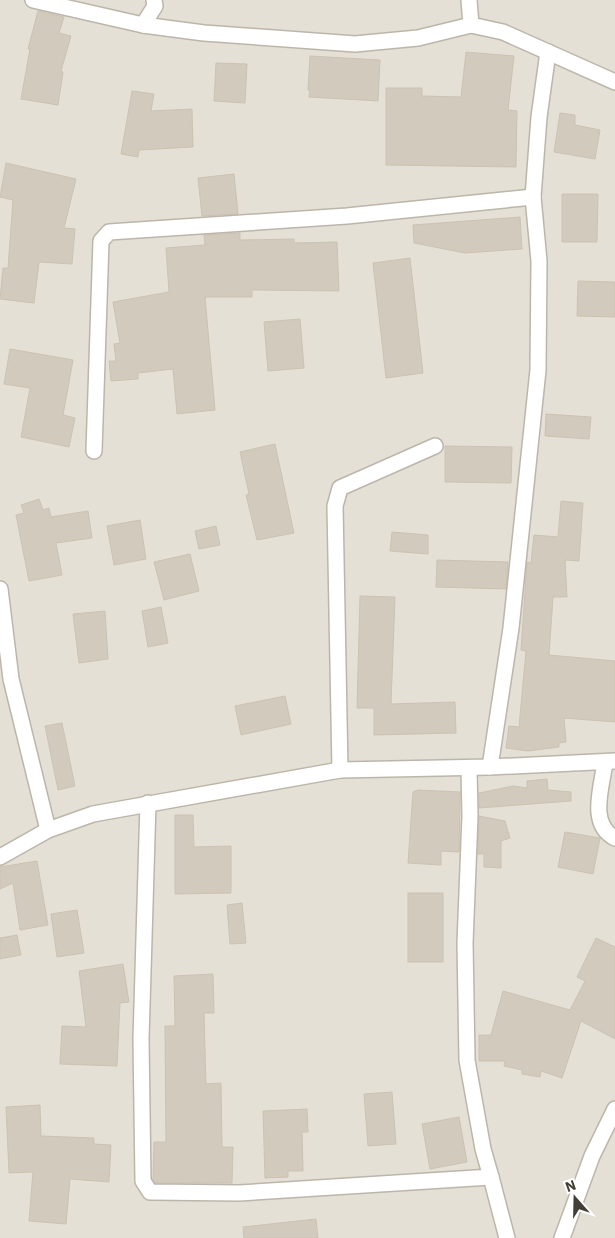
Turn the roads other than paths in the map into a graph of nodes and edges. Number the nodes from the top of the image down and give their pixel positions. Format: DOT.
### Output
graph roads {
  1 [pos="33,0"];
  2 [pos="154,0"];
  3 [pos="469,0"];
  4 [pos="143,25"];
  5 [pos="471,25"];
  6 [pos="548,52"];
  7 [pos="615,82"];
  8 [pos="533,197"];
  9 [pos="435,446"];
  10 [pos="94,450"];
  11 [pos="0,589"];
  12 [pos="610,762"];
  13 [pos="490,767"];
  14 [pos="469,768"];
  15 [pos="340,770"];
  16 [pos="148,803"];
  17 [pos="48,830"];
  18 [pos="615,838"];
  19 [pos="0,857"];
  20 [pos="615,1109"];
  21 [pos="491,1177"];
  22 [pos="506,1238"];
  23 [pos="562,1238"];
  1 -- 4 [label="street"];
  2 -- 4 [label="street"];
  3 -- 5 [label="street"];
  4 -- 5 [label="street"];
  5 -- 6 [label="street"];
  6 -- 7 [label="street"];
  6 -- 8 [label="street"];
  8 -- 10 [label="street"];
  8 -- 13 [label="street"];
  9 -- 15 [label="street"];
  11 -- 17 [label="street"];
  12 -- 13 [label="street"];
  12 -- 18 [label="street"];
  13 -- 14 [label="street"];
  14 -- 15 [label="street"];
  14 -- 21 [label="street"];
  15 -- 16 [label="street"];
  16 -- 17 [label="street"];
  16 -- 21 [label="street"];
  17 -- 19 [label="street"];
  20 -- 23 [label="street"];
  21 -- 22 [label="street"];
}
